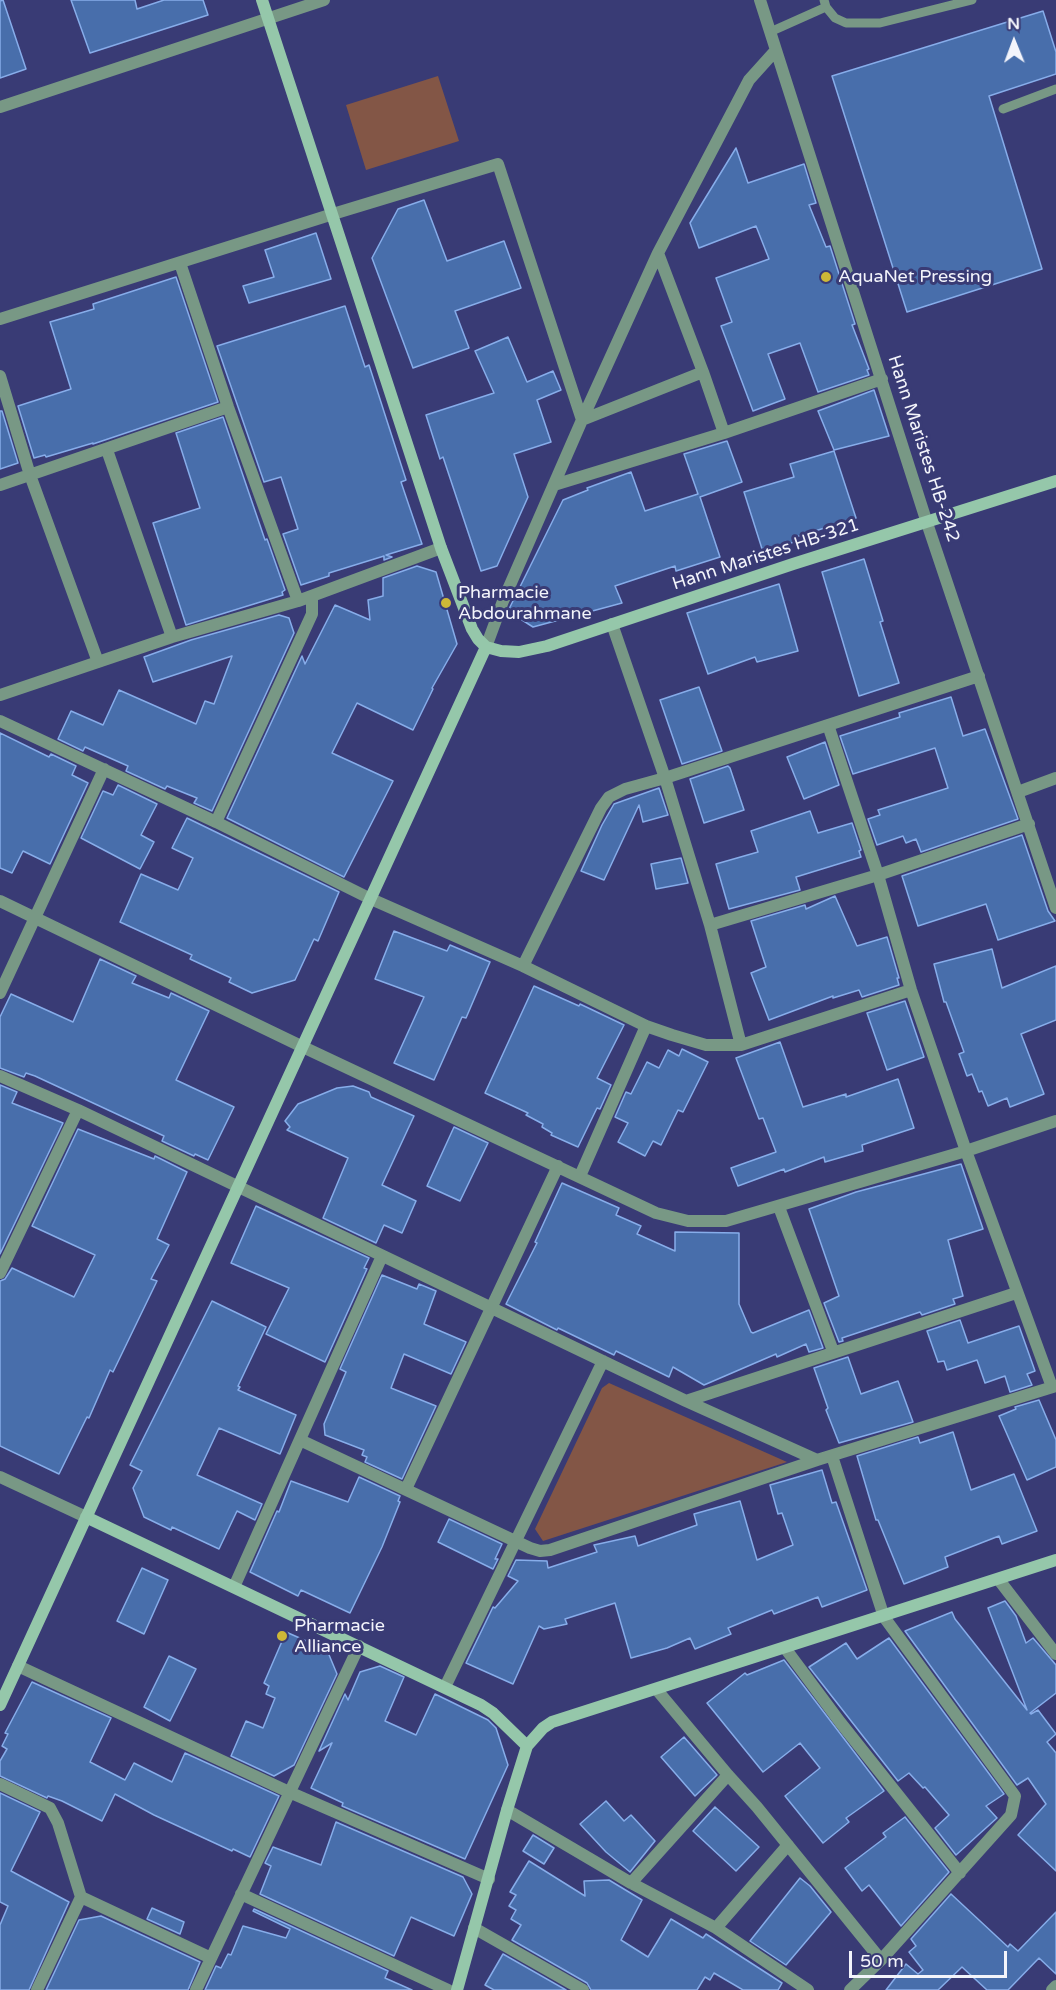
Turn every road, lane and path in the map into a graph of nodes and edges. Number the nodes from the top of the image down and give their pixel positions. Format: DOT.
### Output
graph roads {
  1 [pos="262,0"];
  2 [pos="324,0"];
  3 [pos="760,0"];
  4 [pos="972,0"];
  5 [pos="825,3"];
  6 [pos="268,18"];
  7 [pos="770,32"];
  8 [pos="776,51"];
  9 [pos="1056,89"];
  10 [pos="0,107"];
  11 [pos="1003,110"];
  12 [pos="333,214"];
  13 [pos="658,253"];
  14 [pos="180,263"];
  15 [pos="0,319"];
  16 [pos="703,372"];
  17 [pos="0,376"];
  18 [pos="882,379"];
  19 [pos="228,407"];
  20 [pos="582,420"];
  21 [pos="724,433"];
  22 [pos="107,450"];
  23 [pos="30,475"];
  24 [pos="1056,481"];
  25 [pos="0,485"];
  26 [pos="554,485"];
  27 [pos="927,523"];
  28 [pos="441,548"];
  29 [pos="312,596"];
  30 [pos="298,601"];
  31 [pos="612,624"];
  32 [pos="172,637"];
  33 [pos="486,647"];
  34 [pos="98,662"];
  35 [pos="979,676"];
  36 [pos="0,695"];
  37 [pos="0,721"];
  38 [pos="828,725"];
  39 [pos="104,769"];
  40 [pos="665,778"];
  41 [pos="1056,778"];
  42 [pos="1018,792"];
  43 [pos="216,822"];
  44 [pos="1029,824"];
  45 [pos="878,875"];
  46 [pos="371,899"];
  47 [pos="0,901"];
  48 [pos="1056,908"];
  49 [pos="35,918"];
  50 [pos="710,925"];
  51 [pos="523,966"];
  52 [pos="911,990"];
  53 [pos="0,993"];
  54 [pos="646,1026"];
  55 [pos="741,1045"];
  56 [pos="303,1047"];
  57 [pos="0,1076"];
  58 [pos="78,1110"];
  59 [pos="1056,1121"];
  60 [pos="966,1150"];
  61 [pos="558,1166"];
  62 [pos="580,1176"];
  63 [pos="238,1188"];
  64 [pos="779,1207"];
  65 [pos="382,1256"];
  66 [pos="0,1272"];
  67 [pos="1016,1293"];
  68 [pos="491,1308"];
  69 [pos="833,1351"];
  70 [pos="603,1361"];
  71 [pos="1054,1387"];
  72 [pos="686,1401"];
  73 [pos="300,1440"];
  74 [pos="832,1456"];
  75 [pos="817,1460"];
  76 [pos="0,1477"];
  77 [pos="406,1490"];
  78 [pos="86,1517"];
  79 [pos="517,1541"];
  80 [pos="1056,1560"];
  81 [pos="999,1580"];
  82 [pos="234,1587"];
  83 [pos="884,1617"];
  84 [pos="359,1646"];
  85 [pos="785,1648"];
  86 [pos="1056,1654"];
  87 [pos="18,1666"];
  88 [pos="445,1687"];
  89 [pos="657,1690"];
  90 [pos="0,1705"];
  91 [pos="527,1746"];
  92 [pos="728,1775"];
  93 [pos="0,1784"];
  94 [pos="290,1792"];
  95 [pos="507,1810"];
  96 [pos="788,1845"];
  97 [pos="960,1873"];
  98 [pos="489,1880"];
  99 [pos="631,1882"];
  100 [pos="241,1894"];
  101 [pos="81,1897"];
  102 [pos="474,1928"];
  103 [pos="716,1928"];
  104 [pos="211,1958"];
  105 [pos="881,1960"];
  106 [pos="1056,1986"];
  107 [pos="37,1990"];
  108 [pos="196,1990"];
  109 [pos="448,1990"];
  110 [pos="457,1990"];
  111 [pos="583,1990"];
  112 [pos="808,1990"];
  113 [pos="850,1990"];
  114 [pos="1052,1990"];
  1 -- 6 [label="street"];
  2 -- 6 [label="street"];
  3 -- 7 [label="street, Hann Maristes HB-242"];
  4 -- 5 [label="lane"];
  5 -- 7 [label="lane"];
  6 -- 10 [label="street"];
  6 -- 12 [label="street"];
  7 -- 8 [label="street, Hann Maristes HB-242"];
  8 -- 13 [label="street"];
  8 -- 18 [label="street, Hann Maristes HB-242"];
  9 -- 11 [label="lane"];
  12 -- 14 [label="street"];
  12 -- 20 [label="street"];
  12 -- 28 [label="street"];
  13 -- 16 [label="street"];
  13 -- 20 [label="street"];
  14 -- 15 [label="street"];
  14 -- 19 [label="street"];
  16 -- 20 [label="street"];
  16 -- 21 [label="street"];
  17 -- 23 [label="street"];
  18 -- 21 [label="street"];
  18 -- 27 [label="street, Hann Maristes HB-242"];
  19 -- 22 [label="street"];
  19 -- 30 [label="street"];
  20 -- 26 [label="street"];
  21 -- 26 [label="street"];
  22 -- 23 [label="street"];
  22 -- 32 [label="street"];
  23 -- 25 [label="street"];
  23 -- 34 [label="street"];
  24 -- 27 [label="street, Hann Maristes HB-321"];
  26 -- 33 [label="street"];
  27 -- 31 [label="street, Hann Maristes HB-321"];
  27 -- 35 [label="street, Hann Maristes HB-242"];
  28 -- 29 [label="street"];
  28 -- 33 [label="street"];
  29 -- 30 [label="street"];
  29 -- 43 [label="street"];
  30 -- 32 [label="street"];
  31 -- 33 [label="street, Hann Maristes HB-321"];
  31 -- 40 [label="street"];
  32 -- 34 [label="street"];
  33 -- 46 [label="street"];
  34 -- 36 [label="street"];
  35 -- 38 [label="street"];
  35 -- 42 [label="street, Hann Maristes HB-242"];
  37 -- 39 [label="street"];
  38 -- 40 [label="street"];
  38 -- 45 [label="street"];
  39 -- 43 [label="street"];
  39 -- 49 [label="street"];
  40 -- 50 [label="street"];
  40 -- 51 [label="street"];
  41 -- 42 [label="street"];
  42 -- 44 [label="street, Hann Maristes HB-242"];
  43 -- 46 [label="street"];
  44 -- 45 [label="street"];
  44 -- 48 [label="street, Hann Maristes HB-242"];
  45 -- 50 [label="street"];
  45 -- 52 [label="street"];
  46 -- 51 [label="street"];
  46 -- 56 [label="street"];
  47 -- 49 [label="street"];
  49 -- 53 [label="street"];
  49 -- 56 [label="street"];
  50 -- 55 [label="street"];
  51 -- 54 [label="street"];
  52 -- 55 [label="street"];
  52 -- 60 [label="street"];
  54 -- 55 [label="street"];
  54 -- 62 [label="street"];
  56 -- 61 [label="street"];
  56 -- 63 [label="street"];
  57 -- 58 [label="street"];
  58 -- 63 [label="street"];
  58 -- 66 [label="street"];
  59 -- 60 [label="street"];
  60 -- 64 [label="street"];
  60 -- 67 [label="street"];
  61 -- 62 [label="street"];
  61 -- 68 [label="street"];
  62 -- 64 [label="street"];
  63 -- 65 [label="street"];
  63 -- 78 [label="street"];
  64 -- 69 [label="street"];
  65 -- 68 [label="street"];
  65 -- 73 [label="street"];
  67 -- 69 [label="street"];
  67 -- 71 [label="street"];
  68 -- 70 [label="street"];
  68 -- 77 [label="street"];
  69 -- 72 [label="street"];
  70 -- 72 [label="street"];
  70 -- 79 [label="street"];
  71 -- 74 [label="street"];
  72 -- 75 [label="street"];
  73 -- 77 [label="street"];
  73 -- 82 [label="street"];
  74 -- 75 [label="street"];
  74 -- 83 [label="street"];
  75 -- 79 [label="street"];
  76 -- 78 [label="street"];
  77 -- 79 [label="street"];
  78 -- 82 [label="street"];
  78 -- 87 [label="street"];
  79 -- 88 [label="street"];
  80 -- 81 [label="street"];
  81 -- 83 [label="street"];
  81 -- 86 [label="street"];
  82 -- 84 [label="street"];
  83 -- 85 [label="street"];
  83 -- 97 [label="street"];
  84 -- 88 [label="street"];
  84 -- 94 [label="street"];
  85 -- 89 [label="street"];
  85 -- 97 [label="street"];
  87 -- 90 [label="street"];
  87 -- 94 [label="street"];
  88 -- 91 [label="street"];
  89 -- 91 [label="street"];
  89 -- 92 [label="street"];
  91 -- 95 [label="street"];
  92 -- 96 [label="street"];
  92 -- 99 [label="street"];
  93 -- 101 [label="street"];
  94 -- 98 [label="street"];
  94 -- 100 [label="street"];
  95 -- 98 [label="street"];
  95 -- 99 [label="street"];
  96 -- 103 [label="street"];
  96 -- 105 [label="street"];
  97 -- 105 [label="street"];
  98 -- 102 [label="street"];
  99 -- 103 [label="street"];
  100 -- 104 [label="street"];
  100 -- 109 [label="street"];
  101 -- 104 [label="street"];
  101 -- 107 [label="street"];
  102 -- 110 [label="street"];
  102 -- 111 [label="street"];
  103 -- 112 [label="street"];
  104 -- 108 [label="street"];
  105 -- 113 [label="street"];
  106 -- 114 [label="street"];
}
